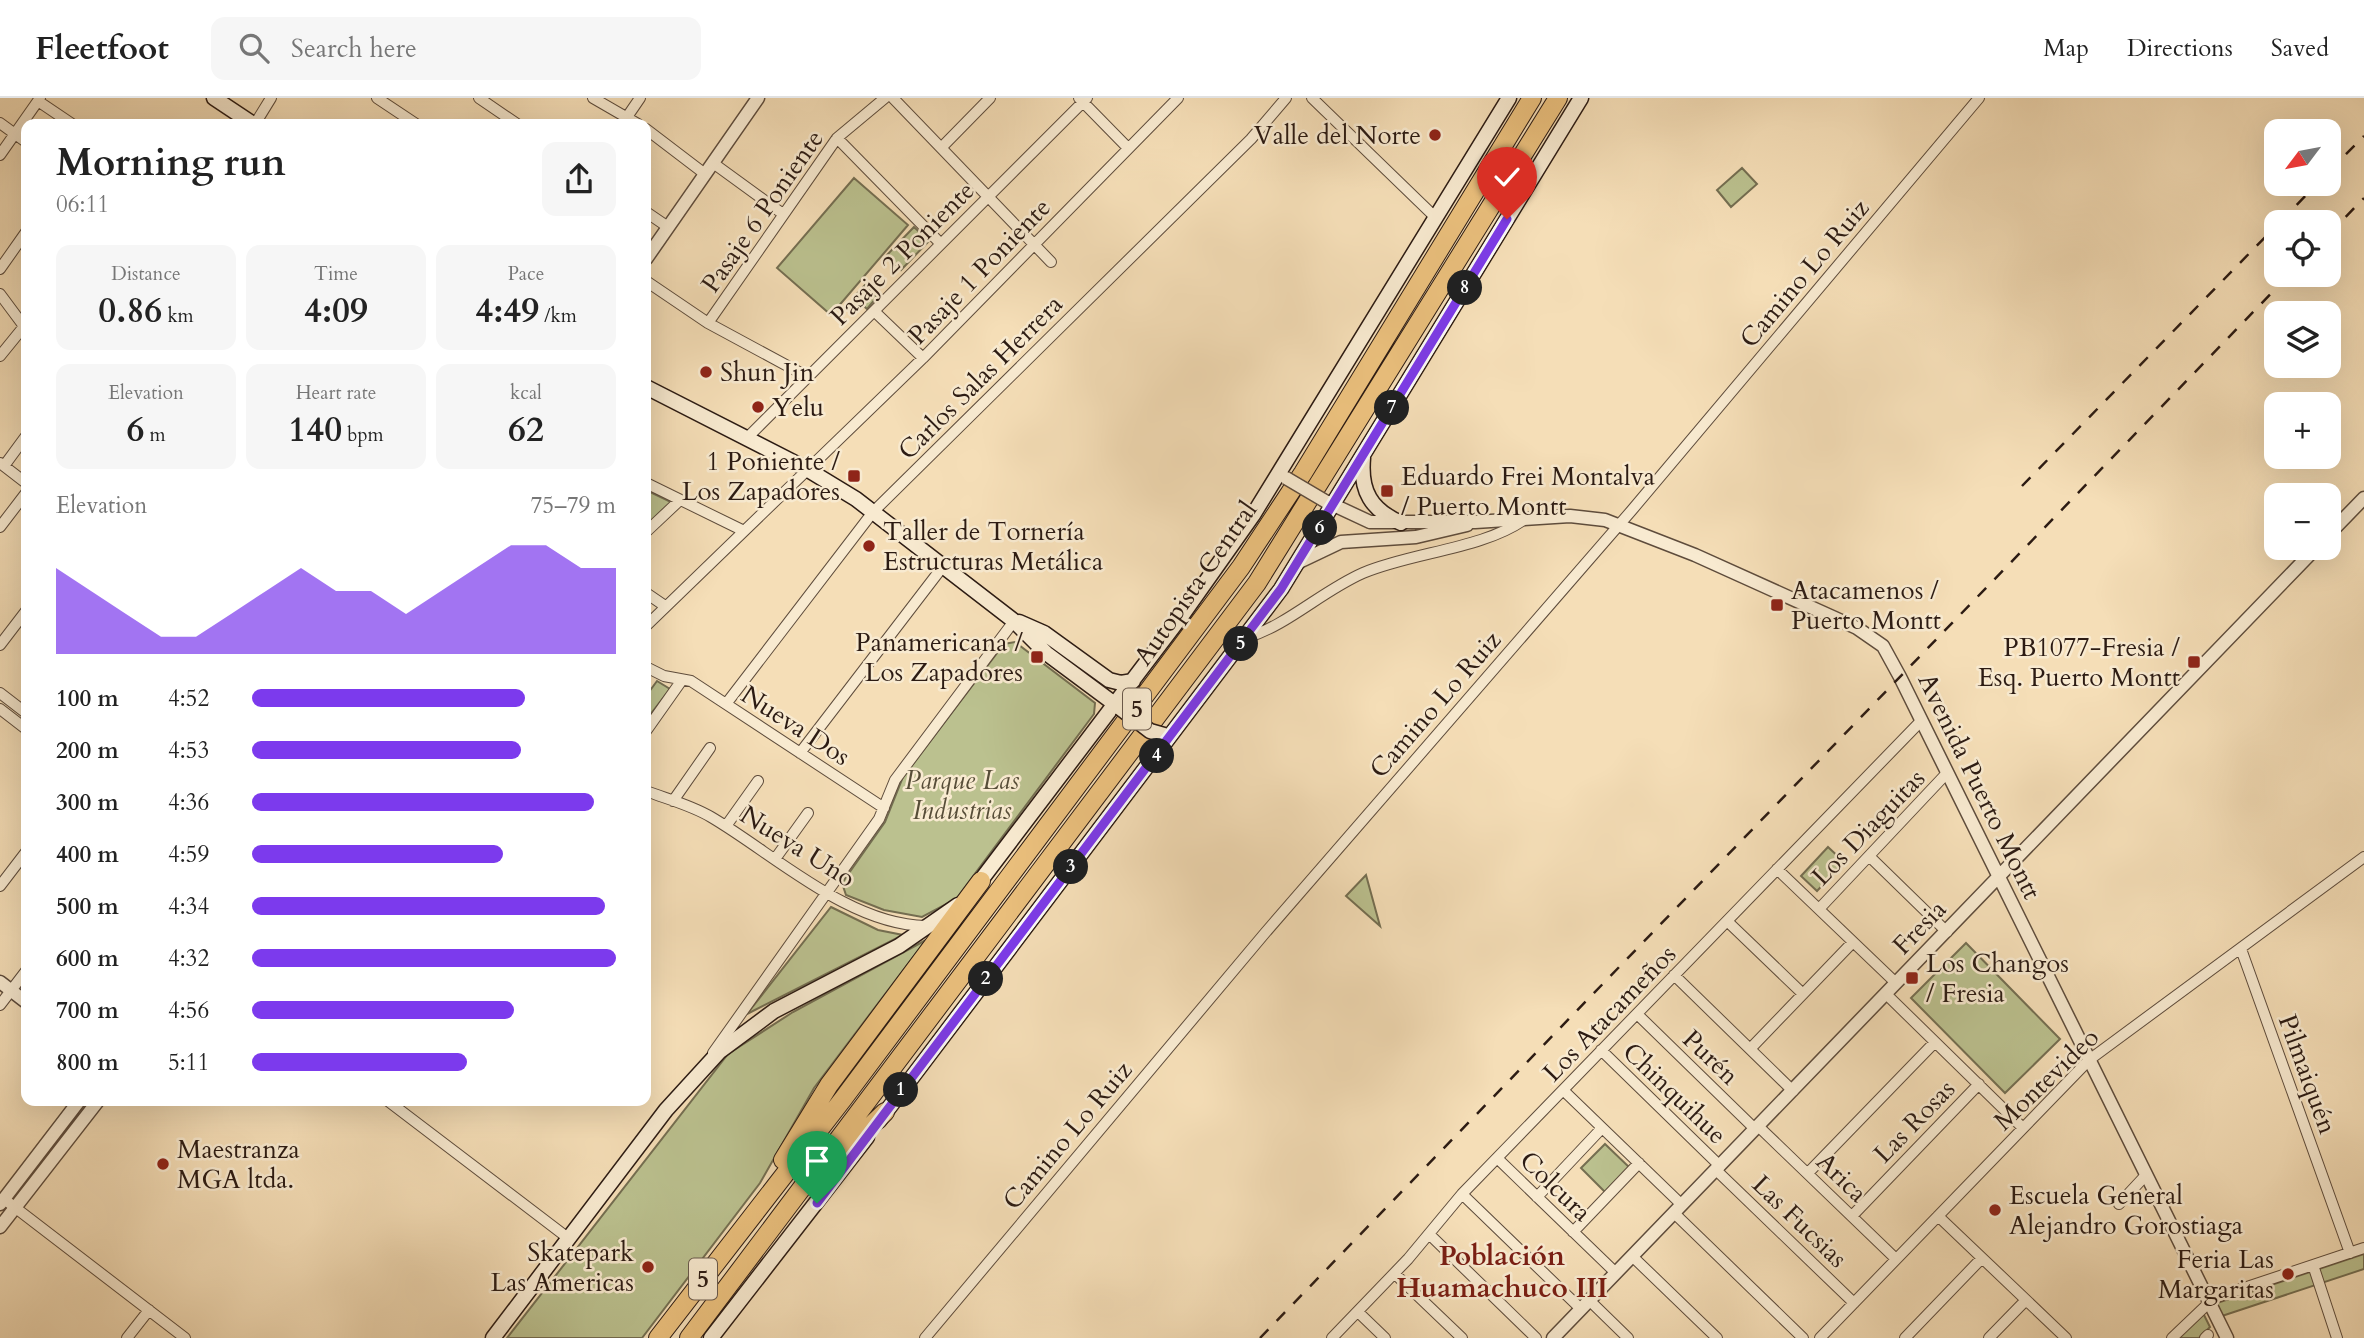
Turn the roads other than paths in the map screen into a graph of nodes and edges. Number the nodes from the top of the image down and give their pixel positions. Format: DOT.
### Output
graph roads {
  1 [pos="214,98"];
  2 [pos="271,98"];
  3 [pos="377,98"];
  4 [pos="479,98"];
  5 [pos="593,98"];
  6 [pos="640,98"];
  7 [pos="758,98"];
  8 [pos="885,98"];
  9 [pos="893,98"];
  10 [pos="988,98"];
  11 [pos="1178,98"];
  12 [pos="1286,98"];
  13 [pos="1312,98"];
  14 [pos="1509,98"];
  15 [pos="1532,98"];
  16 [pos="1558,98"];
  17 [pos="1581,98"];
  18 [pos="1979,98"];
  19 [pos="39,99"];
  20 [pos="1083,99"];
  21 [pos="626,117"];
  22 [pos="25,119"];
  23 [pos="65,119"];
  24 [pos="246,119"];
  25 [pos="257,119"];
  26 [pos="408,119"];
  27 [pos="510,119"];
  28 [pos="629,119"];
  29 [pos="0,123"];
  30 [pos="21,125"];
  31 [pos="651,133"];
  32 [pos="15,134"];
  33 [pos="21,138"];
  34 [pos="837,138"];
  35 [pos="1127,147"];
  36 [pos="941,148"];
  37 [pos="0,155"];
  38 [pos="713,163"];
  39 [pos="705,174"];
  40 [pos="988,197"];
  41 [pos="783,214"];
  42 [pos="651,215"];
  43 [pos="1436,218"];
  44 [pos="668,227"];
  45 [pos="21,239"];
  46 [pos="941,244"];
  47 [pos="1035,246"];
  48 [pos="651,252"];
  49 [pos="1051,262"];
  50 [pos="0,269"];
  51 [pos="651,284"];
  52 [pos="0,294"];
  53 [pos="874,311"];
  54 [pos="21,320"];
  55 [pos="708,323"];
  56 [pos="21,332"];
  57 [pos="0,356"];
  58 [pos="923,358"];
  59 [pos="808,377"];
  60 [pos="651,390"];
  61 [pos="747,438"];
  62 [pos="21,442"];
  63 [pos="1363,457"];
  64 [pos="2,464"];
  65 [pos="805,468"];
  66 [pos="1282,476"];
  67 [pos="21,479"];
  68 [pos="651,486"];
  69 [pos="2364,498"];
  70 [pos="21,500"];
  71 [pos="680,500"];
  72 [pos="1329,504"];
  73 [pos="873,512"];
  74 [pos="1525,519"];
  75 [pos="1475,522"];
  76 [pos="2341,522"];
  77 [pos="1401,523"];
  78 [pos="1620,524"];
  79 [pos="0,527"];
  80 [pos="651,528"];
  81 [pos="742,530"];
  82 [pos="2304,560"];
  83 [pos="1299,562"];
  84 [pos="944,565"];
  85 [pos="651,596"];
  86 [pos="665,606"];
  87 [pos="21,618"];
  88 [pos="651,621"];
  89 [pos="1014,621"];
  90 [pos="1246,638"];
  91 [pos="0,645"];
  92 [pos="651,670"];
  93 [pos="682,680"];
  94 [pos="1133,681"];
  95 [pos="0,693"];
  96 [pos="726,704"];
  97 [pos="1118,706"];
  98 [pos="21,709"];
  99 [pos="2,714"];
  100 [pos="1921,721"];
  101 [pos="651,724"];
  102 [pos="21,726"];
  103 [pos="1170,733"];
  104 [pos="710,748"];
  105 [pos="800,753"];
  106 [pos="1947,774"];
  107 [pos="758,781"];
  108 [pos="651,793"];
  109 [pos="673,801"];
  110 [pos="884,808"];
  111 [pos="808,813"];
  112 [pos="726,826"];
  113 [pos="1869,856"];
  114 [pos="2364,857"];
  115 [pos="21,859"];
  116 [pos="775,859"];
  117 [pos="1777,869"];
  118 [pos="1999,877"];
  119 [pos="981,881"];
  120 [pos="0,886"];
  121 [pos="826,892"];
  122 [pos="1819,909"];
  123 [pos="1727,921"];
  124 [pos="931,926"];
  125 [pos="1947,932"];
  126 [pos="1853,942"];
  127 [pos="2241,949"];
  128 [pos="1674,975"];
  129 [pos="21,977"];
  130 [pos="0,982"];
  131 [pos="1896,984"];
  132 [pos="11,990"];
  133 [pos="1803,994"];
  134 [pos="1886,994"];
  135 [pos="21,998"];
  136 [pos="0,1005"];
  137 [pos="1637,1014"];
  138 [pos="1935,1042"];
  139 [pos="1750,1049"];
  140 [pos="1601,1050"];
  141 [pos="2090,1060"];
  142 [pos="705,1065"];
  143 [pos="1979,1084"];
  144 [pos="1563,1090"];
  145 [pos="1793,1090"];
  146 [pos="75,1106"];
  147 [pos="94,1106"];
  148 [pos="394,1106"];
  149 [pos="885,1112"];
  150 [pos="1757,1127"];
  151 [pos="1602,1128"];
  152 [pos="2024,1128"];
  153 [pos="1497,1158"];
  154 [pos="1639,1163"];
  155 [pos="1718,1168"];
  156 [pos="1808,1173"];
  157 [pos="2146,1175"];
  158 [pos="1462,1194"];
  159 [pos="1537,1197"];
  160 [pos="2,1202"];
  161 [pos="2119,1204"];
  162 [pos="15,1208"];
  163 [pos="787,1208"];
  164 [pos="1678,1209"];
  165 [pos="1852,1216"];
  166 [pos="1938,1216"];
  167 [pos="749,1221"];
  168 [pos="0,1227"];
  169 [pos="1573,1232"];
  170 [pos="1429,1234"];
  171 [pos="568,1238"];
  172 [pos="2364,1248"];
  173 [pos="2350,1253"];
  174 [pos="1632,1256"];
  175 [pos="1982,1258"];
  176 [pos="1896,1259"];
  177 [pos="2313,1265"];
  178 [pos="1616,1273"];
  179 [pos="1395,1274"];
  180 [pos="2026,1300"];
  181 [pos="2209,1301"];
  182 [pos="1854,1303"];
  183 [pos="1585,1304"];
  184 [pos="149,1310"];
  185 [pos="1358,1312"];
  186 [pos="127,1338"];
  187 [pos="185,1338"];
  188 [pos="493,1338"];
  189 [pos="658,1338"];
  190 [pos="689,1338"];
  191 [pos="711,1338"];
  192 [pos="925,1338"];
  193 [pos="1332,1338"];
  194 [pos="1385,1338"];
  195 [pos="1462,1338"];
  196 [pos="1536,1338"];
  197 [pos="1553,1338"];
  198 [pos="1628,1338"];
  199 [pos="1717,1338"];
  200 [pos="1803,1338"];
  201 [pos="1820,1338"];
  202 [pos="1905,1338"];
  203 [pos="1989,1338"];
  204 [pos="2066,1338"];
  205 [pos="2172,1338"];
  206 [pos="2227,1338"];
  207 [pos="2337,1338"];
  1 -- 24 [label="main road"];
  2 -- 25 [label="street"];
  3 -- 26 [label="street"];
  4 -- 27 [label="street"];
  5 -- 21 [label="street"];
  6 -- 21 [label="street"];
  7 -- 38 [label="street"];
  8 -- 34 [label="street, Pasaje 6 Poniente"];
  9 -- 36 [label="street"];
  10 -- 36 [label="street"];
  11 -- 35 [label="street, Pasaje 1 Poniente"];
  12 -- 73 [label="street, Carlos Salas Herrera"];
  13 -- 43 [label="street"];
  14 -- 43 [label="main road"];
  15 -- 167 [label="highway, Autopista Central / 5"];
  16 -- 163 [label="highway, Autopista Central / 5"];
  17 -- 63 [label="main road"];
  18 -- 78 [label="street, Camino Lo Ruiz"];
  19 -- 22 [label="street"];
  19 -- 23 [label="street"];
  20 -- 35 [label="street"];
  20 -- 40 [label="street, Pasaje 2 Poniente"];
  21 -- 28 [label="street"];
  29 -- 32 [label="street"];
  30 -- 32 [label="street"];
  31 -- 39 [label="street"];
  32 -- 33 [label="street"];
  32 -- 37 [label="street"];
  34 -- 41 [label="street, Pasaje 6 Poniente"];
  34 -- 46 [label="street"];
  35 -- 47 [label="street, Pasaje 1 Poniente"];
  36 -- 40 [label="street"];
  38 -- 39 [label="street"];
  38 -- 41 [label="street"];
  39 -- 44 [label="street"];
  40 -- 46 [label="street, Pasaje 2 Poniente"];
  40 -- 47 [label="street"];
  41 -- 55 [label="street, Pasaje 6 Poniente"];
  42 -- 44 [label="street"];
  43 -- 66 [label="main road"];
  44 -- 48 [label="street"];
  45 -- 50 [label="street"];
  46 -- 53 [label="street, Pasaje 2 Poniente"];
  47 -- 49 [label="street"];
  47 -- 58 [label="street, Pasaje 1 Poniente"];
  51 -- 55 [label="street"];
  52 -- 54 [label="street"];
  53 -- 58 [label="street"];
  53 -- 59 [label="street, Pasaje 2 Poniente"];
  55 -- 59 [label="street"];
  56 -- 57 [label="street"];
  58 -- 65 [label="street, Pasaje 1 Poniente"];
  59 -- 61 [label="street, Pasaje 2 Poniente"];
  60 -- 61 [label="main road"];
  61 -- 65 [label="main road"];
  62 -- 64 [label="street"];
  63 -- 72 [label="main road"];
  63 -- 77 [label="main road"];
  64 -- 67 [label="street"];
  65 -- 73 [label="main road"];
  65 -- 81 [label="street, Pasaje 1 Poniente"];
  66 -- 72 [label="street, Avenida Puerto Montt, bridge"];
  66 -- 94 [label="main road"];
  68 -- 71 [label="street"];
  69 -- 76 [label="street"];
  70 -- 79 [label="street"];
  71 -- 80 [label="street"];
  71 -- 81 [label="street"];
  72 -- 77 [label="street, Avenida Puerto Montt"];
  72 -- 83 [label="main road"];
  73 -- 84 [label="main road"];
  73 -- 96 [label="street, Carlos Salas Herrera"];
  74 -- 75 [label="street, Avenida Puerto Montt"];
  74 -- 78 [label="street, Avenida Puerto Montt"];
  74 -- 90 [label="street"];
  75 -- 77 [label="street, Avenida Puerto Montt"];
  75 -- 83 [label="street, Avenida Puerto Montt"];
  78 -- 100 [label="street, Avenida Puerto Montt"];
  78 -- 192 [label="street, Camino Lo Ruiz"];
  81 -- 86 [label="street, Pasaje 1 Poniente"];
  82 -- 118 [label="street, Fresia"];
  83 -- 90 [label="main road"];
  84 -- 89 [label="main road"];
  84 -- 105 [label="street"];
  85 -- 86 [label="street"];
  86 -- 88 [label="street, Pasaje 1 Poniente"];
  87 -- 91 [label="street"];
  89 -- 94 [label="main road"];
  89 -- 97 [label="main road"];
  89 -- 110 [label="street"];
  90 -- 103 [label="main road"];
  92 -- 93 [label="street, Nueva Dos"];
  93 -- 96 [label="street, Nueva Dos"];
  93 -- 101 [label="street"];
  94 -- 97 [label="main road"];
  95 -- 98 [label="street"];
  96 -- 105 [label="street, Nueva Dos"];
  97 -- 103 [label="main road, bridge"];
  97 -- 119 [label="main road"];
  99 -- 102 [label="street"];
  100 -- 106 [label="street, Avenida Puerto Montt"];
  100 -- 117 [label="street, Los Atacameños"];
  103 -- 149 [label="main road"];
  104 -- 109 [label="street"];
  105 -- 110 [label="street, Nueva Dos"];
  106 -- 113 [label="street, Los Diaguitas"];
  106 -- 118 [label="street, Avenida Puerto Montt"];
  107 -- 112 [label="street"];
  108 -- 109 [label="street, Nueva Uno"];
  109 -- 112 [label="street, Nueva Uno"];
  110 -- 121 [label="street"];
  111 -- 116 [label="street"];
  112 -- 116 [label="street, Nueva Uno"];
  113 -- 122 [label="street, Los Diaguitas"];
  113 -- 125 [label="street"];
  114 -- 127 [label="street, Montevideo"];
  115 -- 120 [label="street"];
  116 -- 121 [label="street, Nueva Uno"];
  117 -- 122 [label="street"];
  117 -- 123 [label="street, Los Atacameños"];
  118 -- 125 [label="street, Fresia"];
  118 -- 141 [label="street, Avenida Puerto Montt"];
  119 -- 124 [label="main road"];
  119 -- 167 [label="highway"];
  121 -- 124 [label="street, Nueva Uno"];
  121 -- 142 [label="street"];
  122 -- 126 [label="street"];
  123 -- 128 [label="street, Los Atacameños"];
  123 -- 133 [label="street"];
  124 -- 142 [label="main road"];
  125 -- 131 [label="street, Fresia"];
  126 -- 131 [label="street"];
  126 -- 133 [label="street"];
  127 -- 141 [label="street, Montevideo"];
  127 -- 173 [label="street, Pilmaiquén"];
  128 -- 137 [label="street, Los Atacameños"];
  128 -- 139 [label="street"];
  129 -- 132 [label="street"];
  130 -- 132 [label="street"];
  131 -- 134 [label="street, Fresia"];
  132 -- 135 [label="street"];
  132 -- 136 [label="street"];
  133 -- 139 [label="street"];
  134 -- 138 [label="street"];
  134 -- 145 [label="street, Fresia"];
  137 -- 140 [label="street, Los Atacameños"];
  137 -- 150 [label="street, Purén"];
  138 -- 143 [label="street"];
  138 -- 156 [label="street"];
  139 -- 145 [label="street"];
  140 -- 144 [label="street, Los Atacameños"];
  140 -- 155 [label="street, Chinquihue"];
  141 -- 152 [label="street, Montevideo"];
  141 -- 157 [label="street, Avenida Puerto Montt"];
  142 -- 171 [label="main road"];
  143 -- 152 [label="street"];
  143 -- 165 [label="street, Las Rosas"];
  144 -- 151 [label="street"];
  144 -- 153 [label="street, Los Atacameños"];
  145 -- 150 [label="street, Fresia"];
  146 -- 160 [label="street"];
  147 -- 162 [label="street"];
  148 -- 171 [label="street"];
  149 -- 163 [label="highway"];
  149 -- 191 [label="main road"];
  150 -- 155 [label="street, Fresia"];
  150 -- 156 [label="street, Arica"];
  151 -- 154 [label="street"];
  151 -- 159 [label="street"];
  152 -- 166 [label="street, Montevideo"];
  153 -- 158 [label="street, Los Atacameños"];
  153 -- 159 [label="street, Colcura"];
  154 -- 164 [label="street"];
  154 -- 169 [label="street"];
  155 -- 164 [label="street, Fresia"];
  155 -- 182 [label="street, Las Fucsias"];
  156 -- 165 [label="street, Arica"];
  157 -- 161 [label="street"];
  157 -- 181 [label="street, Avenida Puerto Montt"];
  158 -- 170 [label="street, Los Atacameños"];
  158 -- 183 [label="street"];
  159 -- 169 [label="street, Colcura"];
  160 -- 162 [label="street"];
  162 -- 168 [label="street"];
  162 -- 184 [label="street"];
  163 -- 190 [label="highway, Autopista Central / 5"];
  164 -- 174 [label="street, Fresia"];
  164 -- 200 [label="street"];
  165 -- 176 [label="street, Arica"];
  166 -- 175 [label="street"];
  166 -- 176 [label="street, Montevideo"];
  167 -- 189 [label="highway, Autopista Central / 5"];
  169 -- 178 [label="street, Colcura"];
  170 -- 179 [label="street, Los Atacameños"];
  170 -- 196 [label="street"];
  171 -- 188 [label="main road"];
  172 -- 173 [label="street"];
  173 -- 177 [label="street"];
  174 -- 178 [label="street, Fresia"];
  174 -- 199 [label="street"];
  175 -- 180 [label="street"];
  175 -- 202 [label="street"];
  176 -- 182 [label="street, Montevideo"];
  177 -- 181 [label="street"];
  177 -- 207 [label="street"];
  178 -- 183 [label="street, Fresia"];
  179 -- 185 [label="street, Los Atacameños"];
  179 -- 195 [label="street"];
  180 -- 203 [label="street"];
  180 -- 204 [label="street"];
  181 -- 205 [label="street"];
  181 -- 206 [label="street, Avenida Puerto Montt"];
  182 -- 201 [label="street, Montevideo"];
  183 -- 197 [label="street, Fresia"];
  183 -- 198 [label="street"];
  184 -- 186 [label="street"];
  184 -- 187 [label="street"];
  185 -- 193 [label="street, Los Atacameños"];
  185 -- 194 [label="street"];
}
